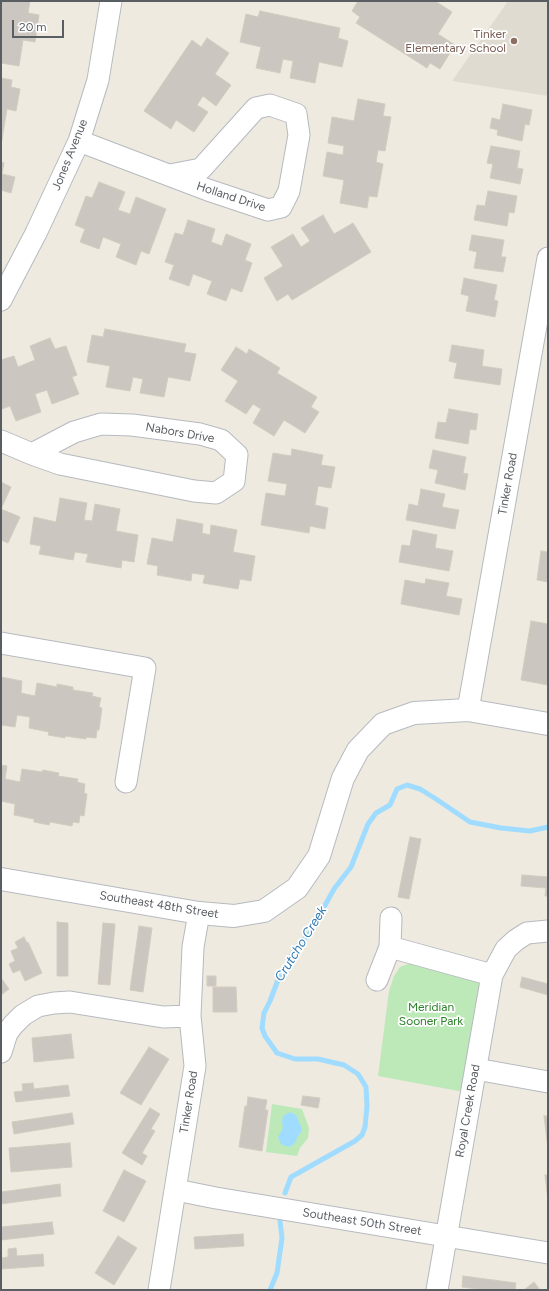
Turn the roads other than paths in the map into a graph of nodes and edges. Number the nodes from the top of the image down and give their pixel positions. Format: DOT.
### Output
graph roads {
  1 [pos="111,1"];
  2 [pos="79,141"];
  3 [pos="170,175"];
  4 [pos="548,258"];
  5 [pos="1,300"];
  6 [pos="1,441"];
  7 [pos="32,454"];
  8 [pos="1,643"];
  9 [pos="468,710"];
  10 [pos="548,724"];
  11 [pos="126,782"];
  12 [pos="1,878"];
  13 [pos="198,913"];
  14 [pos="391,918"];
  15 [pos="548,931"];
  16 [pos="390,947"];
  17 [pos="492,975"];
  18 [pos="377,980"];
  19 [pos="190,1016"];
  20 [pos="1,1052"];
  21 [pos="476,1069"];
  22 [pos="548,1082"];
  23 [pos="176,1190"];
  24 [pos="446,1236"];
  25 [pos="548,1253"];
  26 [pos="159,1290"];
  27 [pos="437,1290"];
  1 -- 2 [label="street, Jones Avenue"];
  2 -- 3 [label="street, Holland Drive"];
  2 -- 5 [label="street, Jones Avenue"];
  3 -- 3 [label="street, Holland Drive"];
  4 -- 9 [label="street, Tinker Road"];
  6 -- 7 [label="street, Nabors Drive"];
  7 -- 7 [label="street, Nabors Drive"];
  8 -- 11 [label="street"];
  9 -- 10 [label="street, Southeast 48th Street"];
  9 -- 13 [label="street, Southeast 48th Street"];
  12 -- 13 [label="street, Southeast 48th Street"];
  13 -- 19 [label="street, Tinker Road"];
  14 -- 16 [label="street"];
  15 -- 17 [label="street, Royal Creek Road"];
  16 -- 17 [label="street"];
  16 -- 18 [label="street"];
  17 -- 21 [label="street, Royal Creek Road"];
  19 -- 20 [label="street"];
  19 -- 23 [label="street, Tinker Road"];
  21 -- 22 [label="street"];
  21 -- 24 [label="street, Royal Creek Road"];
  23 -- 24 [label="street, Southeast 50th Street"];
  23 -- 26 [label="street, Tinker Road"];
  24 -- 25 [label="street, Southeast 50th Street"];
  24 -- 27 [label="street, Royal Creek Road"];
}
